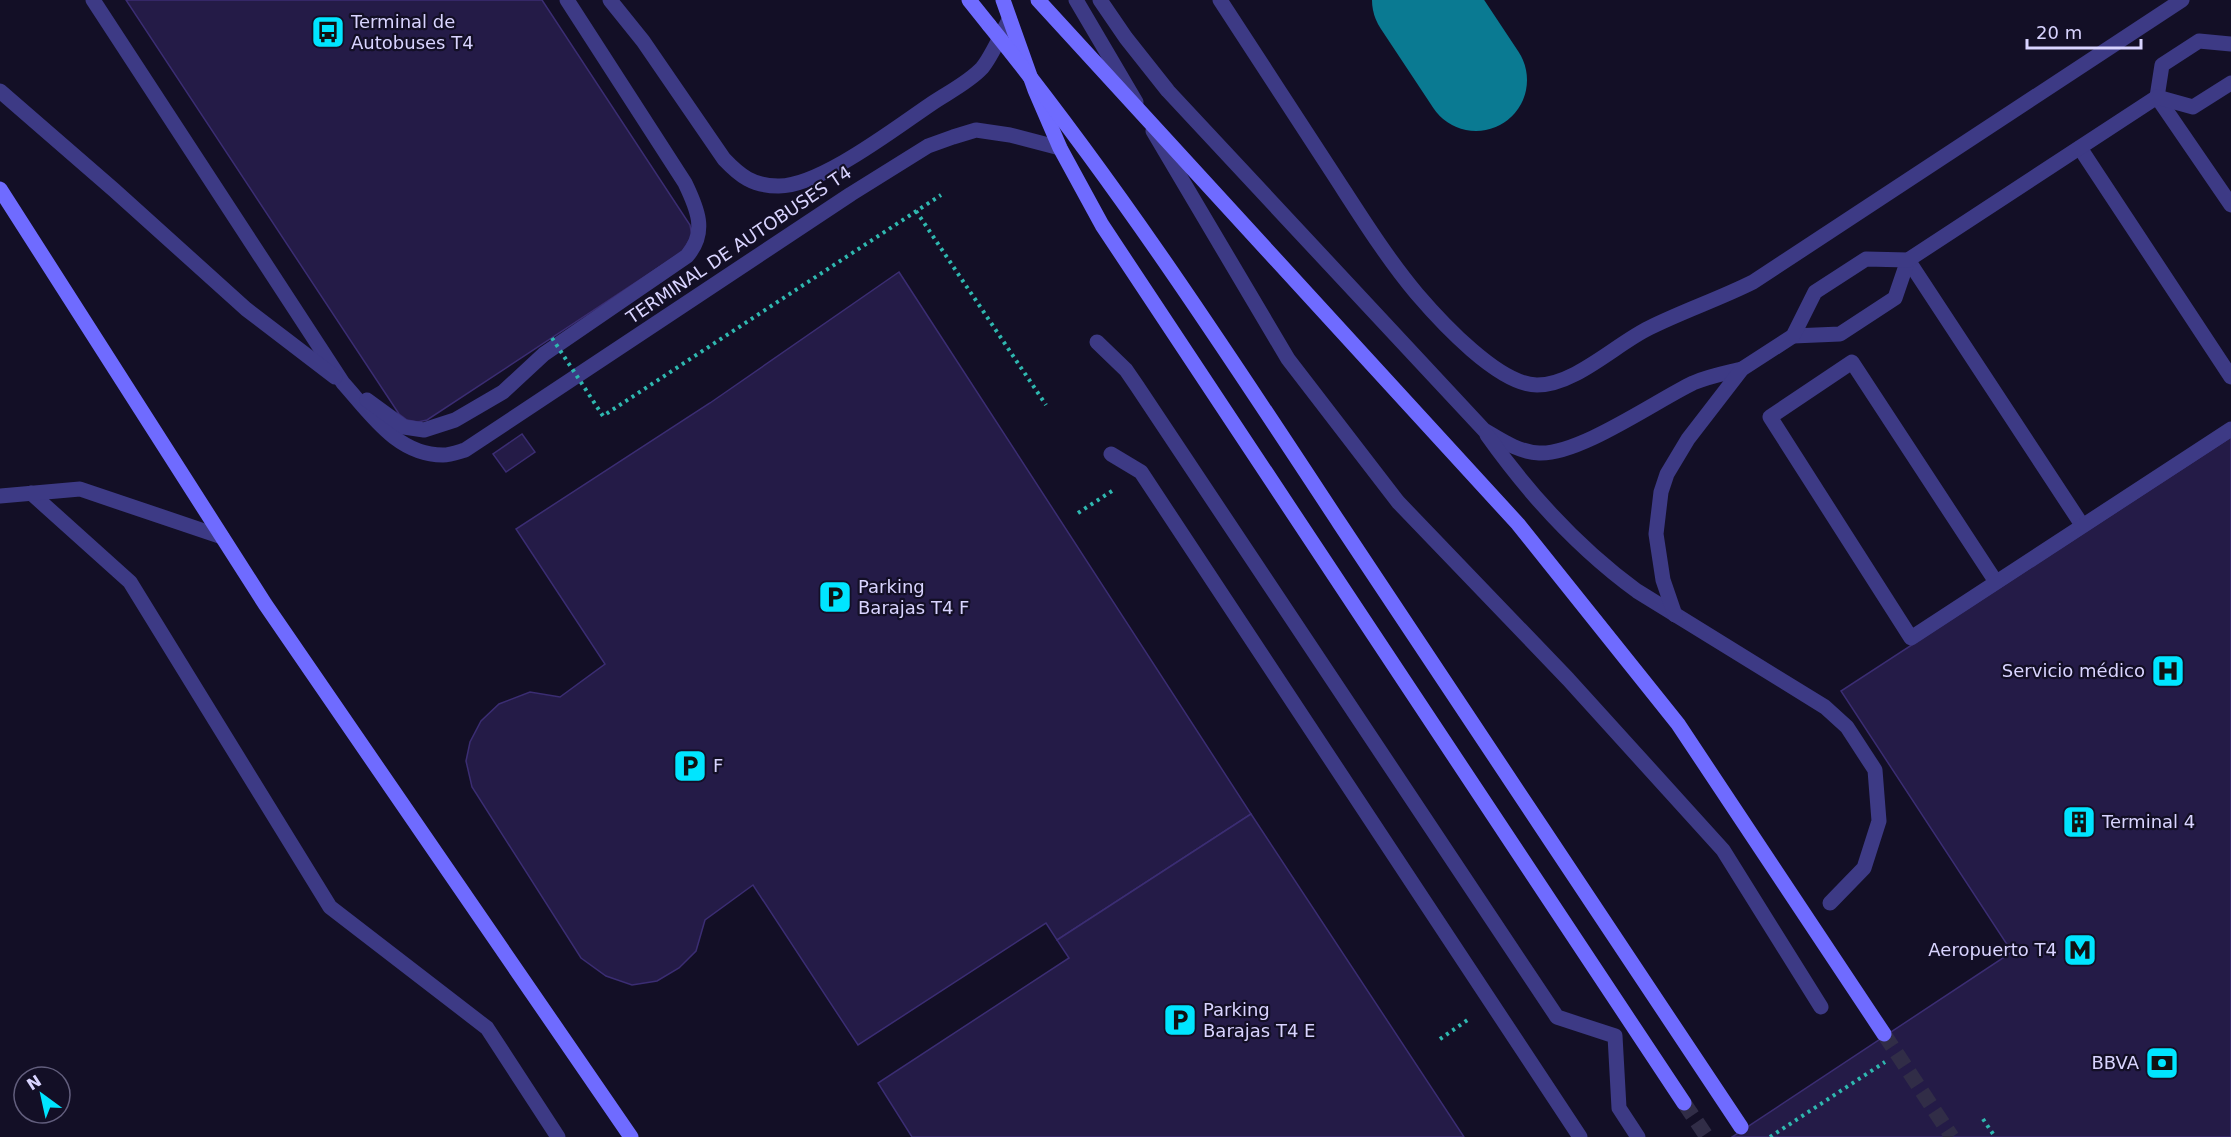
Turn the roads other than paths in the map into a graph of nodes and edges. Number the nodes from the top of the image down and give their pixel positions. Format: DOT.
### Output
graph roads {
  1 [pos="93,0"];
  2 [pos="567,0"];
  3 [pos="610,0"];
  4 [pos="969,0"];
  5 [pos="1003,0"];
  6 [pos="1038,0"];
  7 [pos="1076,0"];
  8 [pos="1100,0"];
  9 [pos="1220,0"];
  10 [pos="2182,0"];
  11 [pos="1009,20"];
  12 [pos="2231,44"];
  13 [pos="2231,83"];
  14 [pos="0,91"];
  15 [pos="2157,97"];
  16 [pos="1060,147"];
  17 [pos="2080,147"];
  18 [pos="0,189"];
  19 [pos="2231,205"];
  20 [pos="1908,260"];
  21 [pos="1793,336"];
  22 [pos="1097,342"];
  23 [pos="1742,369"];
  24 [pos="2231,377"];
  25 [pos="343,383"];
  26 [pos="2231,429"];
  27 [pos="1484,430"];
  28 [pos="1111,454"];
  29 [pos="31,493"];
  30 [pos="0,496"];
  31 [pos="2082,525"];
  32 [pos="222,537"];
  33 [pos="1996,582"];
  34 [pos="1675,615"];
  35 [pos="1830,903"];
  36 [pos="1821,1007"];
  37 [pos="1884,1034"];
  38 [pos="1684,1103"];
  39 [pos="1741,1127"];
  40 [pos="558,1137"];
  41 [pos="631,1137"];
  42 [pos="1580,1137"];
  43 [pos="1638,1137"];
  1 -- 25 [label="street, TERMINAL DE AUTOBUSES T4"];
  2 -- 25 [label="street, TERMINAL DE AUTOBUSES T4"];
  3 -- 11 [label="street, TERMINAL DE AUTOBUSES T4"];
  4 -- 39 [label="street, bridge"];
  5 -- 11 [label="street"];
  6 -- 37 [label="street, bridge"];
  7 -- 36 [label="street"];
  8 -- 27 [label="street"];
  9 -- 10 [label="street"];
  11 -- 16 [label="street"];
  12 -- 15 [label="street"];
  13 -- 15 [label="street"];
  14 -- 25 [label="street, TERMINAL DE AUTOBUSES T4"];
  15 -- 17 [label="street"];
  15 -- 19 [label="street"];
  16 -- 25 [label="street, TERMINAL DE AUTOBUSES T4"];
  16 -- 38 [label="street"];
  17 -- 20 [label="street"];
  17 -- 24 [label="street"];
  18 -- 32 [label="street"];
  20 -- 21 [label="street"];
  20 -- 21 [label="street"];
  20 -- 31 [label="street"];
  21 -- 23 [label="street"];
  22 -- 43 [label="street"];
  23 -- 27 [label="street"];
  23 -- 34 [label="street"];
  26 -- 31 [label="street"];
  27 -- 34 [label="street"];
  28 -- 42 [label="street"];
  29 -- 30 [label="street"];
  29 -- 32 [label="street"];
  29 -- 40 [label="street"];
  31 -- 33 [label="street"];
  32 -- 41 [label="street"];
  33 -- 33 [label="street"];
  34 -- 35 [label="street"];
}
